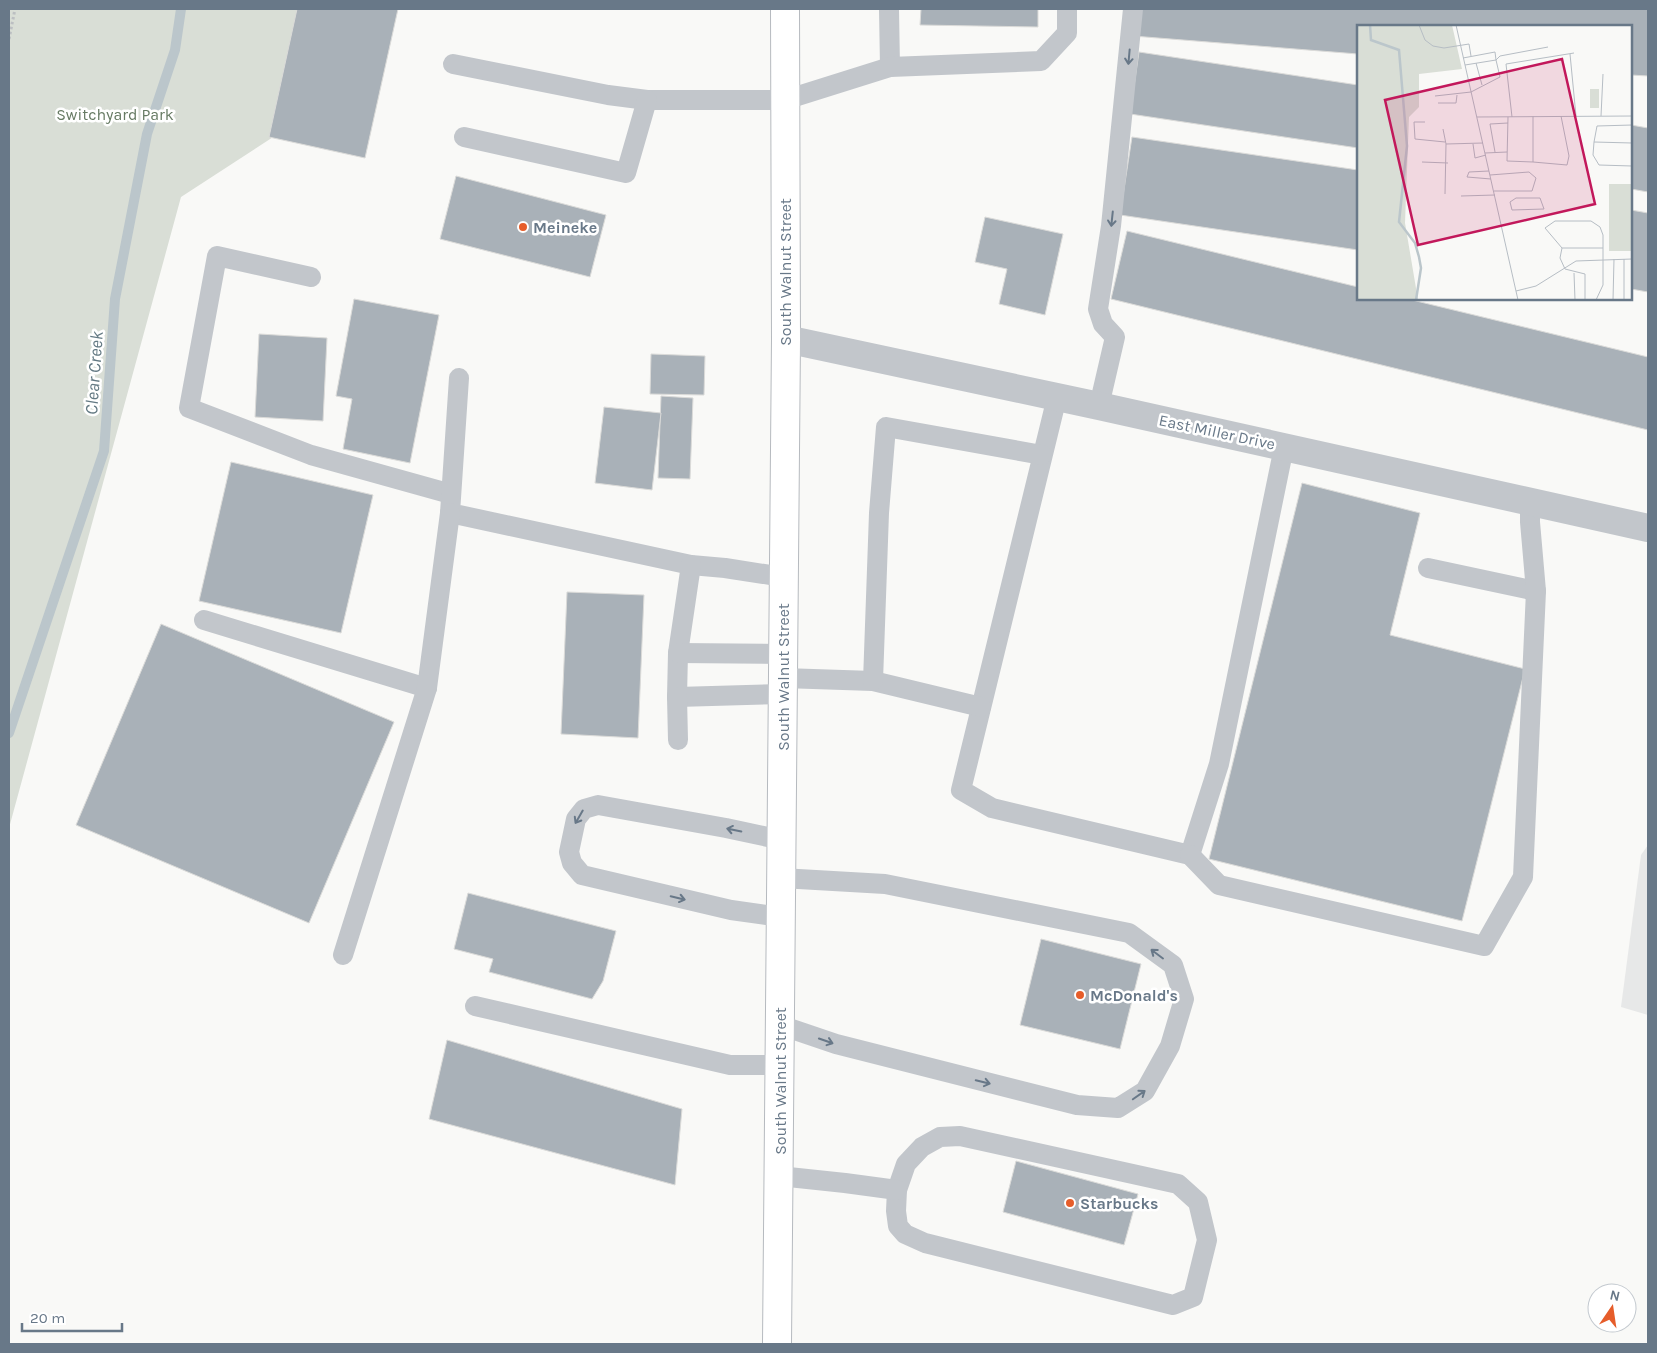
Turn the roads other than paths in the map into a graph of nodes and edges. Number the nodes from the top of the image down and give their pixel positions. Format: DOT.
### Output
graph roads {
  1 [pos="785,9"];
  2 [pos="889,9"];
  3 [pos="1067,9"];
  4 [pos="1133,9"];
  5 [pos="453,64"];
  6 [pos="890,67"];
  7 [pos="647,100"];
  8 [pos="785,100"];
  9 [pos="464,137"];
  10 [pos="310,277"];
  11 [pos="786,339"];
  12 [pos="459,378"];
  13 [pos="1056,397"];
  14 [pos="1099,406"];
  15 [pos="1284,447"];
  16 [pos="1042,455"];
  17 [pos="1530,501"];
  18 [pos="450,504"];
  19 [pos="1648,528"];
  20 [pos="691,565"];
  21 [pos="1428,568"];
  22 [pos="783,577"];
  23 [pos="1536,590"];
  24 [pos="204,620"];
  25 [pos="678,653"];
  26 [pos="783,675"];
  27 [pos="873,681"];
  28 [pos="427,688"];
  29 [pos="677,697"];
  30 [pos="981,707"];
  31 [pos="678,740"];
  32 [pos="782,840"];
  33 [pos="1190,854"];
  34 [pos="782,878"];
  35 [pos="781,917"];
  36 [pos="343,955"];
  37 [pos="475,1006"];
  38 [pos="780,1025"];
  39 [pos="780,1065"];
  40 [pos="779,1176"];
  41 [pos="897,1190"];
  42 [pos="777,1344"];
  1 -- 8 [label="main road, South Walnut Street"];
  2 -- 6 [label="lane"];
  3 -- 6 [label="lane"];
  4 -- 14 [label="lane, one-way"];
  5 -- 7 [label="lane"];
  6 -- 8 [label="lane"];
  7 -- 8 [label="lane"];
  7 -- 9 [label="lane"];
  8 -- 11 [label="main road, South Walnut Street"];
  10 -- 18 [label="lane"];
  11 -- 13 [label="street, East Miller Drive"];
  11 -- 22 [label="main road, South Walnut Street"];
  12 -- 18 [label="lane"];
  13 -- 14 [label="street, East Miller Drive"];
  13 -- 16 [label="lane"];
  14 -- 15 [label="street, East Miller Drive"];
  15 -- 17 [label="street, East Miller Drive"];
  15 -- 33 [label="lane"];
  16 -- 27 [label="lane"];
  16 -- 30 [label="lane"];
  17 -- 19 [label="street, East Miller Drive"];
  17 -- 23 [label="lane"];
  18 -- 20 [label="lane"];
  18 -- 28 [label="lane"];
  20 -- 22 [label="lane"];
  20 -- 25 [label="lane"];
  21 -- 23 [label="lane"];
  22 -- 26 [label="main road, South Walnut Street"];
  23 -- 33 [label="lane"];
  24 -- 28 [label="lane"];
  25 -- 26 [label="lane"];
  25 -- 29 [label="lane"];
  26 -- 27 [label="lane"];
  26 -- 29 [label="lane"];
  26 -- 32 [label="main road, South Walnut Street"];
  27 -- 30 [label="lane"];
  28 -- 36 [label="lane"];
  29 -- 31 [label="lane"];
  30 -- 33 [label="lane"];
  32 -- 34 [label="main road, South Walnut Street"];
  32 -- 35 [label="lane, one-way"];
  34 -- 35 [label="main road, South Walnut Street"];
  38 -- 34 [label="lane, one-way"];
  35 -- 38 [label="main road, South Walnut Street"];
  37 -- 39 [label="lane"];
  38 -- 39 [label="main road, South Walnut Street"];
  39 -- 40 [label="main road, South Walnut Street"];
  40 -- 41 [label="lane"];
  40 -- 42 [label="main road, South Walnut Street"];
  41 -- 41 [label="lane"];
}
